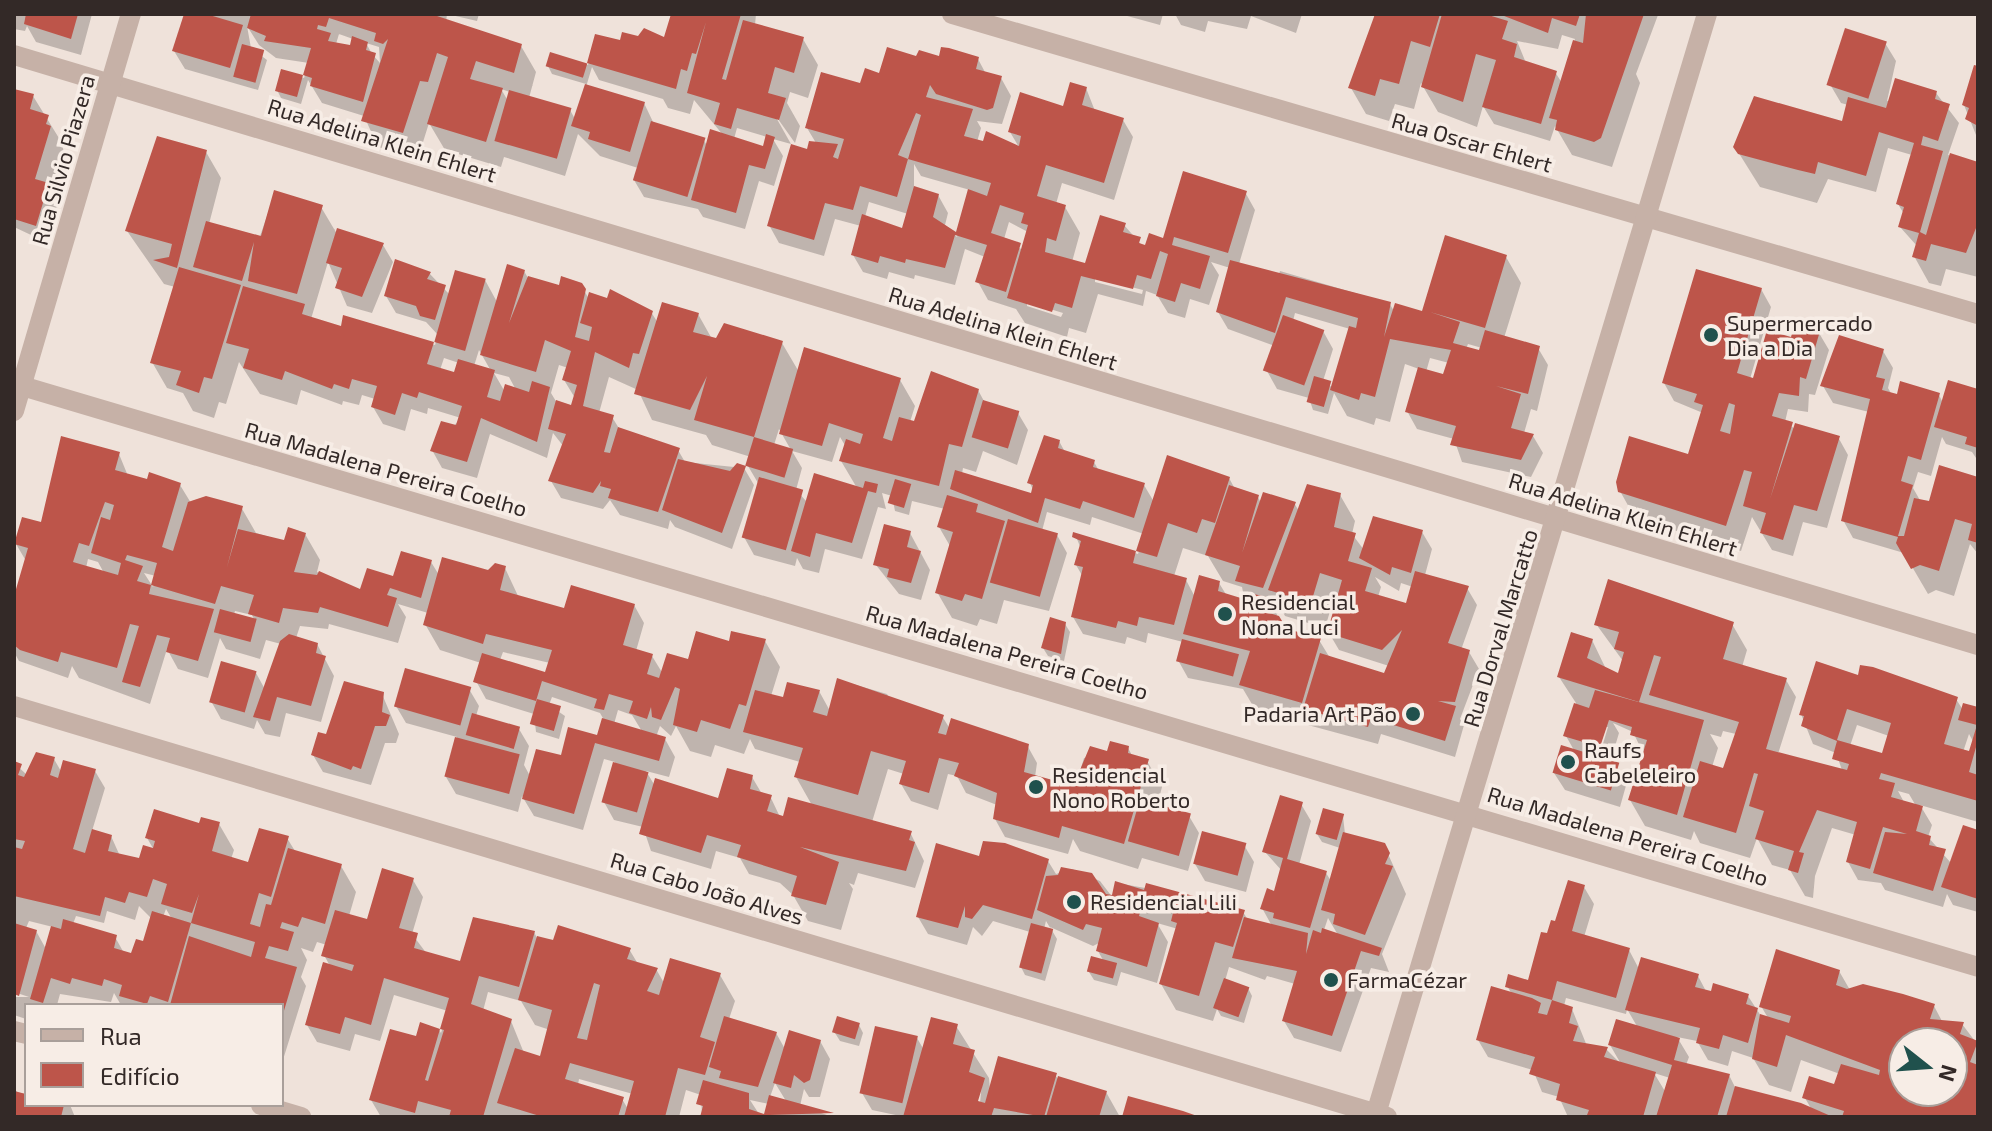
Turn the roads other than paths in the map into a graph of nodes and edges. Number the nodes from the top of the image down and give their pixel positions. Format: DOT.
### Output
graph roads {
  1 [pos="131,14"];
  2 [pos="952,14"];
  3 [pos="1707,14"];
  4 [pos="14,55"];
  5 [pos="110,83"];
  6 [pos="1646,218"];
  7 [pos="1978,314"];
  8 [pos="22,386"];
  9 [pos="14,411"];
  10 [pos="1558,520"];
  11 [pos="1978,645"];
  12 [pos="14,706"];
  13 [pos="1469,813"];
  14 [pos="1978,967"];
  15 [pos="268,1107"];
  16 [pos="1380,1116"];
  17 [pos="301,1117"];
  1 -- 5 [label="street, Rua Silvio Piazera"];
  2 -- 6 [label="street, Rua Oscar Ehlert"];
  3 -- 6 [label="street, Rua Dorval Marcatto"];
  4 -- 5 [label="street, Rua Adelina Klein Ehlert"];
  5 -- 8 [label="street, Rua Silvio Piazera"];
  5 -- 10 [label="street, Rua Adelina Klein Ehlert"];
  6 -- 7 [label="street, Rua Oscar Ehlert"];
  6 -- 10 [label="street, Rua Dorval Marcatto"];
  8 -- 9 [label="street, Rua Silvio Piazera"];
  8 -- 13 [label="street, Rua Madalena Pereira Coelho"];
  10 -- 11 [label="street, Rua Adelina Klein Ehlert"];
  10 -- 13 [label="street, Rua Dorval Marcatto"];
  12 -- 16 [label="street, Rua Cabo João Alves"];
  13 -- 14 [label="street, Rua Madalena Pereira Coelho"];
  13 -- 16 [label="street, Rua Dorval Marcatto"];
  15 -- 17 [label="street"];
}
